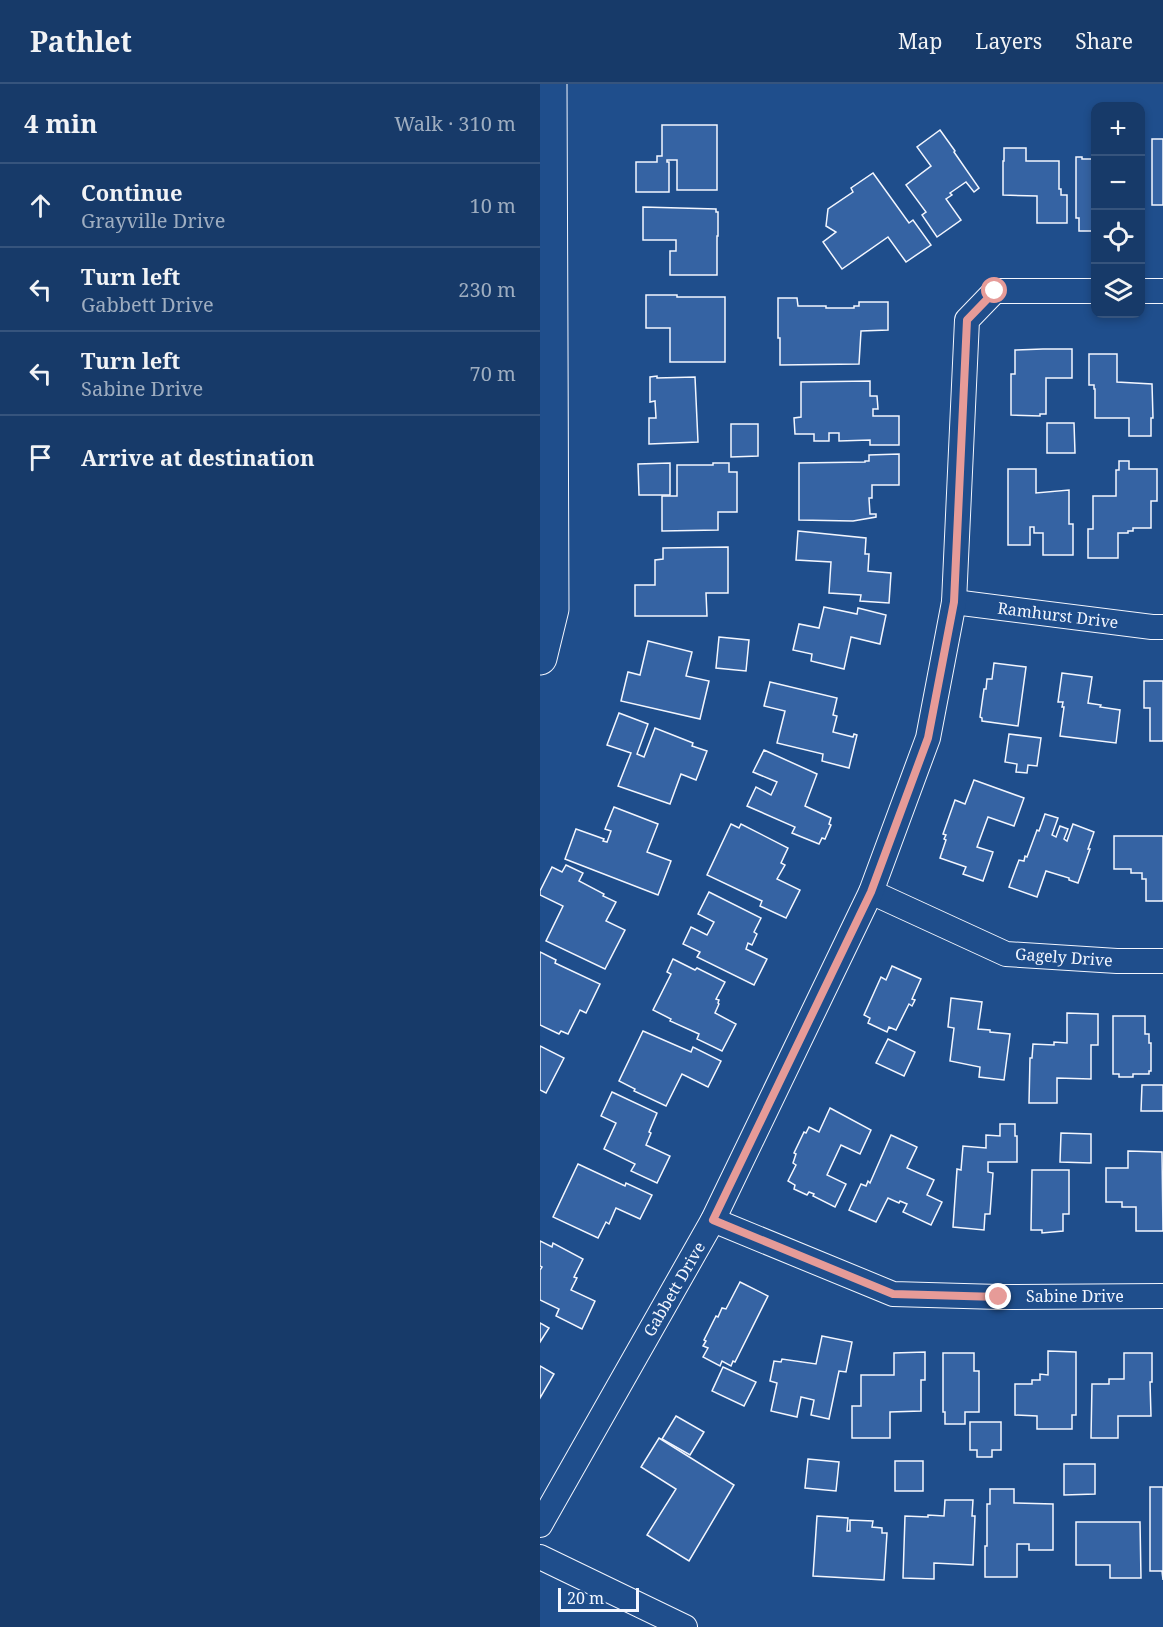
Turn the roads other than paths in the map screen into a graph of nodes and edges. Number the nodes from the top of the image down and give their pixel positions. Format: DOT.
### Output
graph roads {
  1 [pos="550,84"];
  2 [pos="545,279"];
  3 [pos="1091,291"];
  4 [pos="1145,291"];
  5 [pos="1163,291"];
  6 [pos="954,602"];
  7 [pos="1163,627"];
  8 [pos="540,658"];
  9 [pos="871,892"];
  10 [pos="1163,961"];
  11 [pos="713,1220"];
  12 [pos="1163,1296"];
  13 [pos="540,1525"];
  14 [pos="540,1557"];
  15 [pos="685,1627"];
  1 -- 2 [label="street"];
  2 -- 8 [label="street"];
  3 -- 6 [label="street, Gabbett Drive"];
  4 -- 5 [label="street"];
  6 -- 7 [label="street, Ramhurst Drive"];
  6 -- 9 [label="street, Gabbett Drive"];
  9 -- 10 [label="street, Gagely Drive"];
  9 -- 11 [label="street, Gabbett Drive"];
  11 -- 12 [label="street, Sabine Drive"];
  11 -- 13 [label="street, Gabbett Drive"];
  14 -- 15 [label="street"];
}
